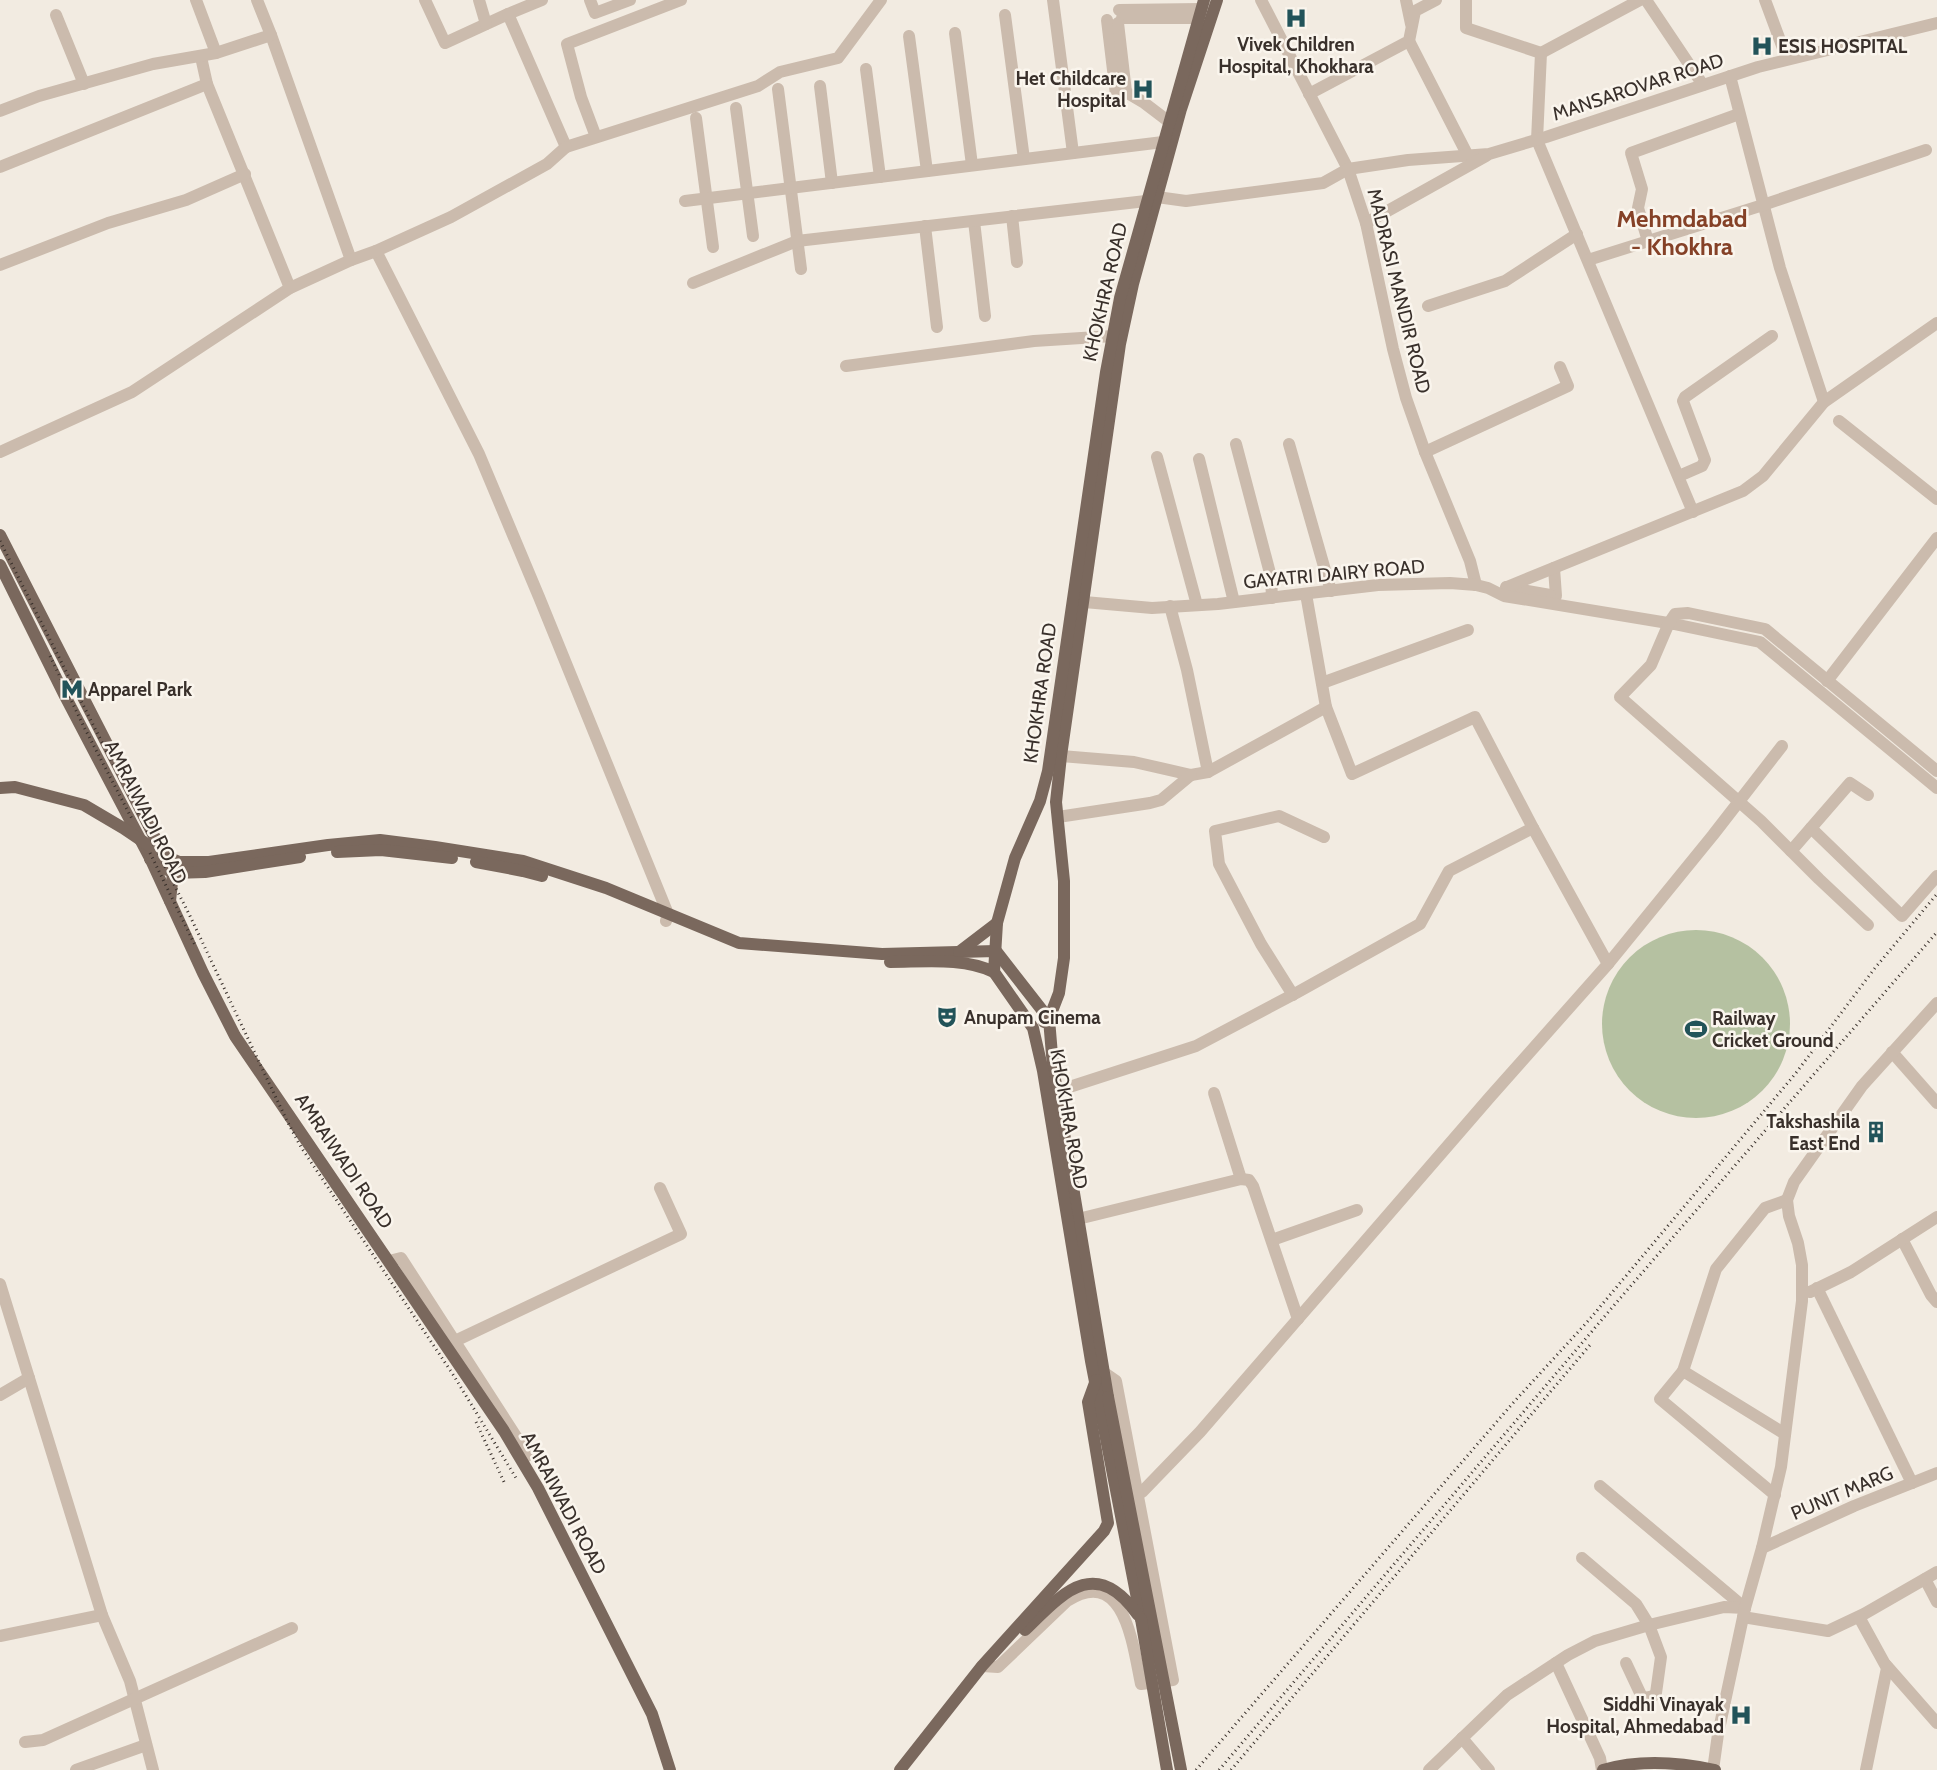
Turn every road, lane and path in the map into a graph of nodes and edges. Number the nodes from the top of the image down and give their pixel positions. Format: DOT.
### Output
graph roads {
  1 [pos="196,0"];
  2 [pos="257,0"];
  3 [pos="425,0"];
  4 [pos="479,0"];
  5 [pos="542,0"];
  6 [pos="590,0"];
  7 [pos="630,0"];
  8 [pos="681,0"];
  9 [pos="881,0"];
  10 [pos="1053,0"];
  11 [pos="1217,0"];
  12 [pos="1257,0"];
  13 [pos="1261,0"];
  14 [pos="1406,0"];
  15 [pos="1436,0"];
  16 [pos="1464,0"];
  17 [pos="1640,0"];
  18 [pos="1646,0"];
  19 [pos="1765,0"];
  20 [pos="1201,9"];
  21 [pos="508,14"];
  22 [pos="1267,14"];
  23 [pos="56,15"];
  24 [pos="1005,15"];
  25 [pos="1116,18"];
  26 [pos="1937,23"];
  27 [pos="486,24"];
  28 [pos="1412,26"];
  29 [pos="955,33"];
  30 [pos="270,35"];
  31 [pos="909,36"];
  32 [pos="1409,41"];
  33 [pos="216,53"];
  34 [pos="1541,53"];
  35 [pos="201,57"];
  36 [pos="1787,59"];
  37 [pos="866,69"];
  38 [pos="1730,76"];
  39 [pos="84,84"];
  40 [pos="207,84"];
  41 [pos="1703,85"];
  42 [pos="820,86"];
  43 [pos="778,89"];
  44 [pos="1309,94"];
  45 [pos="1116,96"];
  46 [pos="736,108"];
  47 [pos="0,110"];
  48 [pos="1740,114"];
  49 [pos="696,118"];
  50 [pos="1168,121"];
  51 [pos="596,137"];
  52 [pos="1537,140"];
  53 [pos="1163,142"];
  54 [pos="566,147"];
  55 [pos="1926,150"];
  56 [pos="1073,153"];
  57 [pos="1489,154"];
  58 [pos="1468,156"];
  59 [pos="1024,159"];
  60 [pos="972,165"];
  61 [pos="0,167"];
  62 [pos="1348,169"];
  63 [pos="926,171"];
  64 [pos="245,174"];
  65 [pos="880,177"];
  66 [pos="832,183"];
  67 [pos="790,188"];
  68 [pos="748,194"];
  69 [pos="706,199"];
  70 [pos="1151,199"];
  71 [pos="685,201"];
  72 [pos="1763,205"];
  73 [pos="1012,216"];
  74 [pos="974,221"];
  75 [pos="1366,223"];
  76 [pos="925,226"];
  77 [pos="1577,234"];
  78 [pos="753,236"];
  79 [pos="797,241"];
  80 [pos="1648,241"];
  81 [pos="713,247"];
  82 [pos="376,252"];
  83 [pos="351,260"];
  84 [pos="1588,260"];
  85 [pos="1017,262"];
  86 [pos="0,264"];
  87 [pos="801,270"];
  88 [pos="693,283"];
  89 [pos="290,288"];
  90 [pos="1428,306"];
  91 [pos="985,316"];
  92 [pos="1937,323"];
  93 [pos="937,327"];
  94 [pos="1112,336"];
  95 [pos="1772,336"];
  96 [pos="846,366"];
  97 [pos="1560,367"];
  98 [pos="1824,402"];
  99 [pos="1838,421"];
  100 [pos="1236,444"];
  101 [pos="1289,444"];
  102 [pos="0,452"];
  103 [pos="1425,452"];
  104 [pos="1157,457"];
  105 [pos="1200,459"];
  106 [pos="1679,476"];
  107 [pos="1937,499"];
  108 [pos="1693,512"];
  109 [pos="0,535"];
  110 [pos="1937,538"];
  111 [pos="0,565"];
  112 [pos="1554,568"];
  113 [pos="1482,587"];
  114 [pos="1506,587"];
  115 [pos="1331,591"];
  116 [pos="1306,594"];
  117 [pos="1556,596"];
  118 [pos="1272,598"];
  119 [pos="1078,601"];
  120 [pos="1234,602"];
  121 [pos="1197,605"];
  122 [pos="1170,606"];
  123 [pos="1672,621"];
  124 [pos="1468,630"];
  125 [pos="1827,681"];
  126 [pos="1322,683"];
  127 [pos="1326,707"];
  128 [pos="1782,746"];
  129 [pos="1061,756"];
  130 [pos="1937,771"];
  131 [pos="1208,772"];
  132 [pos="1191,776"];
  133 [pos="1937,780"];
  134 [pos="0,788"];
  135 [pos="1937,788"];
  136 [pos="1868,795"];
  137 [pos="0,796"];
  138 [pos="1040,801"];
  139 [pos="1056,802"];
  140 [pos="1739,802"];
  141 [pos="1058,817"];
  142 [pos="1533,828"];
  143 [pos="1811,828"];
  144 [pos="1324,837"];
  145 [pos="141,841"];
  146 [pos="1791,851"];
  147 [pos="157,857"];
  148 [pos="218,865"];
  149 [pos="173,873"];
  150 [pos="1937,876"];
  151 [pos="170,901"];
  152 [pos="667,918"];
  153 [pos="997,923"];
  154 [pos="1868,925"];
  155 [pos="996,951"];
  156 [pos="959,952"];
  157 [pos="1608,964"];
  158 [pos="994,972"];
  159 [pos="1293,995"];
  160 [pos="1937,1003"];
  161 [pos="1049,1020"];
  162 [pos="1033,1028"];
  163 [pos="1892,1052"];
  164 [pos="1057,1091"];
  165 [pos="1214,1092"];
  166 [pos="1937,1103"];
  167 [pos="1241,1179"];
  168 [pos="660,1188"];
  169 [pos="1787,1200"];
  170 [pos="1357,1210"];
  171 [pos="1937,1217"];
  172 [pos="1078,1219"];
  173 [pos="1902,1239"];
  174 [pos="1272,1240"];
  175 [pos="389,1261"];
  176 [pos="0,1284"];
  177 [pos="1817,1288"];
  178 [pos="1802,1296"];
  179 [pos="1937,1302"];
  180 [pos="1298,1319"];
  181 [pos="455,1340"];
  182 [pos="1683,1371"];
  183 [pos="1100,1372"];
  184 [pos="29,1378"];
  185 [pos="0,1395"];
  186 [pos="1103,1398"];
  187 [pos="1785,1434"];
  188 [pos="522,1460"];
  189 [pos="1937,1473"];
  190 [pos="1912,1483"];
  191 [pos="1600,1486"];
  192 [pos="1142,1492"];
  193 [pos="1774,1495"];
  194 [pos="1762,1548"];
  195 [pos="1582,1558"];
  196 [pos="1937,1572"];
  197 [pos="1926,1578"];
  198 [pos="1937,1602"];
  199 [pos="1744,1613"];
  200 [pos="102,1615"];
  201 [pos="1859,1617"];
  202 [pos="1141,1619"];
  203 [pos="1649,1625"];
  204 [pos="292,1628"];
  205 [pos="0,1636"];
  206 [pos="1556,1663"];
  207 [pos="1626,1663"];
  208 [pos="1886,1665"];
  209 [pos="982,1666"];
  210 [pos="135,1700"];
  211 [pos="1937,1723"];
  212 [pos="1462,1738"];
  213 [pos="25,1742"];
  214 [pos="146,1745"];
  215 [pos="667,1769"];
  216 [pos="76,1770"];
  217 [pos="153,1770"];
  218 [pos="900,1770"];
  219 [pos="1167,1770"];
  220 [pos="1181,1770"];
  221 [pos="1429,1770"];
  222 [pos="1489,1770"];
  223 [pos="1603,1770"];
  224 [pos="1714,1770"];
  225 [pos="1866,1770"];
  1 -- 33 [label="street"];
  2 -- 30 [label="street"];
  3 -- 27 [label="street"];
  4 -- 27 [label="street"];
  5 -- 21 [label="street"];
  6 -- 7 [label="street"];
  8 -- 51 [label="street"];
  9 -- 51 [label="street"];
  10 -- 56 [label="street"];
  11 -- 70 [label="main road, KHOKHRA ROAD"];
  12 -- 22 [label="street"];
  13 -- 22 [label="street"];
  14 -- 28 [label="street"];
  15 -- 28 [label="street"];
  16 -- 34 [label="street"];
  17 -- 34 [label="street"];
  18 -- 41 [label="street"];
  19 -- 36 [label="street"];
  20 -- 25 [label="street"];
  20 -- 50 [label="main road, KHOKHRA ROAD"];
  21 -- 27 [label="street"];
  21 -- 54 [label="street"];
  22 -- 44 [label="street, MADRASI MANDIR ROAD"];
  23 -- 39 [label="street"];
  24 -- 59 [label="street"];
  25 -- 45 [label="street"];
  25 -- 50 [label="street"];
  26 -- 36 [label="street, MANSAROVAR ROAD"];
  28 -- 32 [label="street"];
  29 -- 60 [label="street"];
  30 -- 33 [label="street"];
  30 -- 83 [label="street"];
  31 -- 63 [label="street"];
  32 -- 44 [label="street"];
  32 -- 58 [label="street"];
  33 -- 35 [label="street"];
  34 -- 52 [label="street"];
  35 -- 39 [label="street"];
  35 -- 40 [label="street"];
  36 -- 38 [label="street, MANSAROVAR ROAD"];
  37 -- 65 [label="street"];
  38 -- 41 [label="street, MANSAROVAR ROAD"];
  38 -- 48 [label="street"];
  39 -- 47 [label="street"];
  40 -- 61 [label="street"];
  40 -- 64 [label="street"];
  41 -- 52 [label="street, MANSAROVAR ROAD"];
  42 -- 66 [label="street"];
  43 -- 67 [label="street"];
  44 -- 62 [label="street, MADRASI MANDIR ROAD"];
  46 -- 68 [label="street"];
  48 -- 72 [label="street"];
  48 -- 80 [label="street"];
  49 -- 69 [label="street"];
  50 -- 53 [label="main road, KHOKHRA ROAD"];
  51 -- 54 [label="street"];
  52 -- 57 [label="street, MANSAROVAR ROAD"];
  52 -- 77 [label="street"];
  53 -- 56 [label="street"];
  53 -- 70 [label="main road, KHOKHRA ROAD"];
  54 -- 82 [label="street"];
  55 -- 72 [label="street"];
  56 -- 59 [label="street"];
  57 -- 58 [label="street, MANSAROVAR ROAD"];
  57 -- 75 [label="street"];
  58 -- 62 [label="street, MANSAROVAR ROAD"];
  59 -- 60 [label="street"];
  60 -- 63 [label="street"];
  62 -- 70 [label="street, MANSAROVAR ROAD"];
  62 -- 75 [label="street, MADRASI MANDIR ROAD"];
  63 -- 65 [label="street"];
  64 -- 86 [label="street"];
  64 -- 89 [label="street"];
  65 -- 66 [label="street"];
  66 -- 67 [label="street"];
  67 -- 68 [label="street"];
  67 -- 79 [label="street"];
  68 -- 69 [label="street"];
  68 -- 78 [label="street"];
  69 -- 71 [label="street"];
  69 -- 81 [label="street"];
  70 -- 73 [label="street, MANSAROVAR ROAD"];
  70 -- 94 [label="main road, KHOKHRA ROAD"];
  70 -- 119 [label="main road, KHOKHRA ROAD"];
  72 -- 80 [label="street"];
  72 -- 98 [label="street"];
  73 -- 74 [label="street, MANSAROVAR ROAD"];
  73 -- 85 [label="street"];
  74 -- 76 [label="street, MANSAROVAR ROAD"];
  74 -- 91 [label="street"];
  75 -- 103 [label="street, MADRASI MANDIR ROAD"];
  76 -- 79 [label="street, MANSAROVAR ROAD"];
  76 -- 93 [label="street"];
  77 -- 84 [label="street"];
  77 -- 90 [label="street"];
  79 -- 87 [label="street"];
  79 -- 88 [label="street, MANSAROVAR ROAD"];
  80 -- 84 [label="street"];
  82 -- 83 [label="street"];
  82 -- 152 [label="street"];
  83 -- 89 [label="street"];
  84 -- 106 [label="street"];
  89 -- 102 [label="street"];
  92 -- 98 [label="street"];
  94 -- 96 [label="street"];
  94 -- 119 [label="main road, KHOKHRA ROAD"];
  95 -- 106 [label="street"];
  97 -- 103 [label="street"];
  98 -- 108 [label="street"];
  99 -- 107 [label="street"];
  100 -- 118 [label="street"];
  101 -- 115 [label="street"];
  103 -- 113 [label="street, MADRASI MANDIR ROAD"];
  104 -- 121 [label="street"];
  105 -- 120 [label="street"];
  106 -- 108 [label="street"];
  108 -- 112 [label="street"];
  109 -- 147 [label="main road"];
  110 -- 125 [label="street"];
  111 -- 145 [label="main road, AMRAIWADI ROAD"];
  112 -- 114 [label="street"];
  112 -- 117 [label="street"];
  113 -- 114 [label="street"];
  113 -- 115 [label="street, GAYATRI DAIRY ROAD"];
  113 -- 123 [label="street, GAYATRI DAIRY ROAD"];
  114 -- 117 [label="street"];
  115 -- 116 [label="street, GAYATRI DAIRY ROAD"];
  116 -- 118 [label="street, GAYATRI DAIRY ROAD"];
  116 -- 126 [label="street"];
  117 -- 123 [label="street"];
  118 -- 120 [label="street, GAYATRI DAIRY ROAD"];
  119 -- 122 [label="street, GAYATRI DAIRY ROAD"];
  119 -- 129 [label="main road, KHOKHRA ROAD"];
  119 -- 138 [label="main road, KHOKHRA ROAD"];
  120 -- 121 [label="street, GAYATRI DAIRY ROAD"];
  121 -- 122 [label="street, GAYATRI DAIRY ROAD"];
  122 -- 131 [label="street"];
  123 -- 125 [label="street"];
  123 -- 133 [label="street"];
  123 -- 135 [label="street"];
  123 -- 140 [label="street"];
  124 -- 126 [label="street"];
  125 -- 130 [label="street"];
  126 -- 127 [label="street"];
  127 -- 131 [label="street"];
  127 -- 142 [label="street"];
  128 -- 140 [label="street"];
  129 -- 132 [label="street"];
  129 -- 139 [label="main road, KHOKHRA ROAD"];
  131 -- 132 [label="street"];
  132 -- 141 [label="street"];
  134 -- 145 [label="main road"];
  136 -- 143 [label="street"];
  137 -- 147 [label="main road"];
  138 -- 139 [label="main road"];
  138 -- 153 [label="main road, KHOKHRA ROAD"];
  139 -- 141 [label="main road, KHOKHRA ROAD"];
  140 -- 146 [label="street"];
  140 -- 157 [label="street"];
  141 -- 161 [label="main road, KHOKHRA ROAD"];
  142 -- 157 [label="street"];
  142 -- 159 [label="street"];
  143 -- 146 [label="street"];
  143 -- 150 [label="street"];
  144 -- 159 [label="street"];
  145 -- 147 [label="main road"];
  146 -- 154 [label="street"];
  147 -- 148 [label="main road"];
  147 -- 149 [label="main road"];
  147 -- 151 [label="main road, AMRAIWADI ROAD"];
  148 -- 149 [label="main road"];
  148 -- 152 [label="main road"];
  149 -- 151 [label="main road"];
  151 -- 175 [label="main road, AMRAIWADI ROAD"];
  152 -- 156 [label="main road"];
  152 -- 158 [label="main road"];
  153 -- 155 [label="main road, KHOKHRA ROAD"];
  153 -- 156 [label="main road"];
  155 -- 156 [label="main road"];
  155 -- 158 [label="main road, KHOKHRA ROAD"];
  155 -- 161 [label="main road"];
  157 -- 180 [label="street"];
  158 -- 162 [label="main road, KHOKHRA ROAD"];
  159 -- 164 [label="street"];
  160 -- 163 [label="street"];
  161 -- 162 [label="main road"];
  161 -- 164 [label="main road, KHOKHRA ROAD"];
  162 -- 183 [label="main road, KHOKHRA ROAD"];
  163 -- 166 [label="street"];
  163 -- 169 [label="street"];
  164 -- 172 [label="main road, KHOKHRA ROAD"];
  165 -- 167 [label="street"];
  167 -- 172 [label="street"];
  167 -- 174 [label="street"];
  168 -- 181 [label="street"];
  169 -- 178 [label="street"];
  169 -- 182 [label="street"];
  170 -- 174 [label="street"];
  171 -- 173 [label="street"];
  172 -- 183 [label="main road, KHOKHRA ROAD"];
  173 -- 177 [label="street"];
  173 -- 179 [label="street"];
  174 -- 180 [label="street"];
  175 -- 181 [label="street"];
  175 -- 188 [label="main road, AMRAIWADI ROAD"];
  176 -- 184 [label="street"];
  177 -- 178 [label="street"];
  177 -- 190 [label="street"];
  178 -- 187 [label="street"];
  180 -- 192 [label="street"];
  181 -- 188 [label="street"];
  182 -- 187 [label="street"];
  182 -- 193 [label="street"];
  183 -- 186 [label="main road, KHOKHRA ROAD"];
  183 -- 209 [label="main road"];
  183 -- 209 [label="street"];
  184 -- 185 [label="street"];
  184 -- 200 [label="street"];
  186 -- 202 [label="main road"];
  186 -- 220 [label="main road, bridge"];
  187 -- 193 [label="street"];
  188 -- 215 [label="main road, AMRAIWADI ROAD"];
  189 -- 190 [label="street, PUNIT MARG"];
  190 -- 194 [label="street, PUNIT MARG"];
  191 -- 199 [label="street"];
  193 -- 194 [label="street"];
  194 -- 199 [label="street"];
  195 -- 203 [label="street"];
  196 -- 197 [label="street"];
  197 -- 198 [label="street"];
  197 -- 201 [label="street"];
  199 -- 201 [label="street"];
  199 -- 203 [label="street"];
  199 -- 224 [label="street"];
  200 -- 205 [label="street"];
  200 -- 210 [label="street"];
  201 -- 208 [label="street"];
  202 -- 209 [label="main road"];
  202 -- 219 [label="main road, bridge"];
  203 -- 206 [label="street"];
  203 -- 207 [label="street"];
  204 -- 210 [label="street"];
  206 -- 212 [label="street"];
  206 -- 223 [label="street"];
  208 -- 211 [label="street"];
  208 -- 225 [label="street"];
  209 -- 218 [label="main road"];
  210 -- 213 [label="street"];
  210 -- 214 [label="street"];
  212 -- 221 [label="street"];
  212 -- 222 [label="street"];
  214 -- 216 [label="street"];
  214 -- 217 [label="street"];
  223 -- 224 [label="main road"];
}
